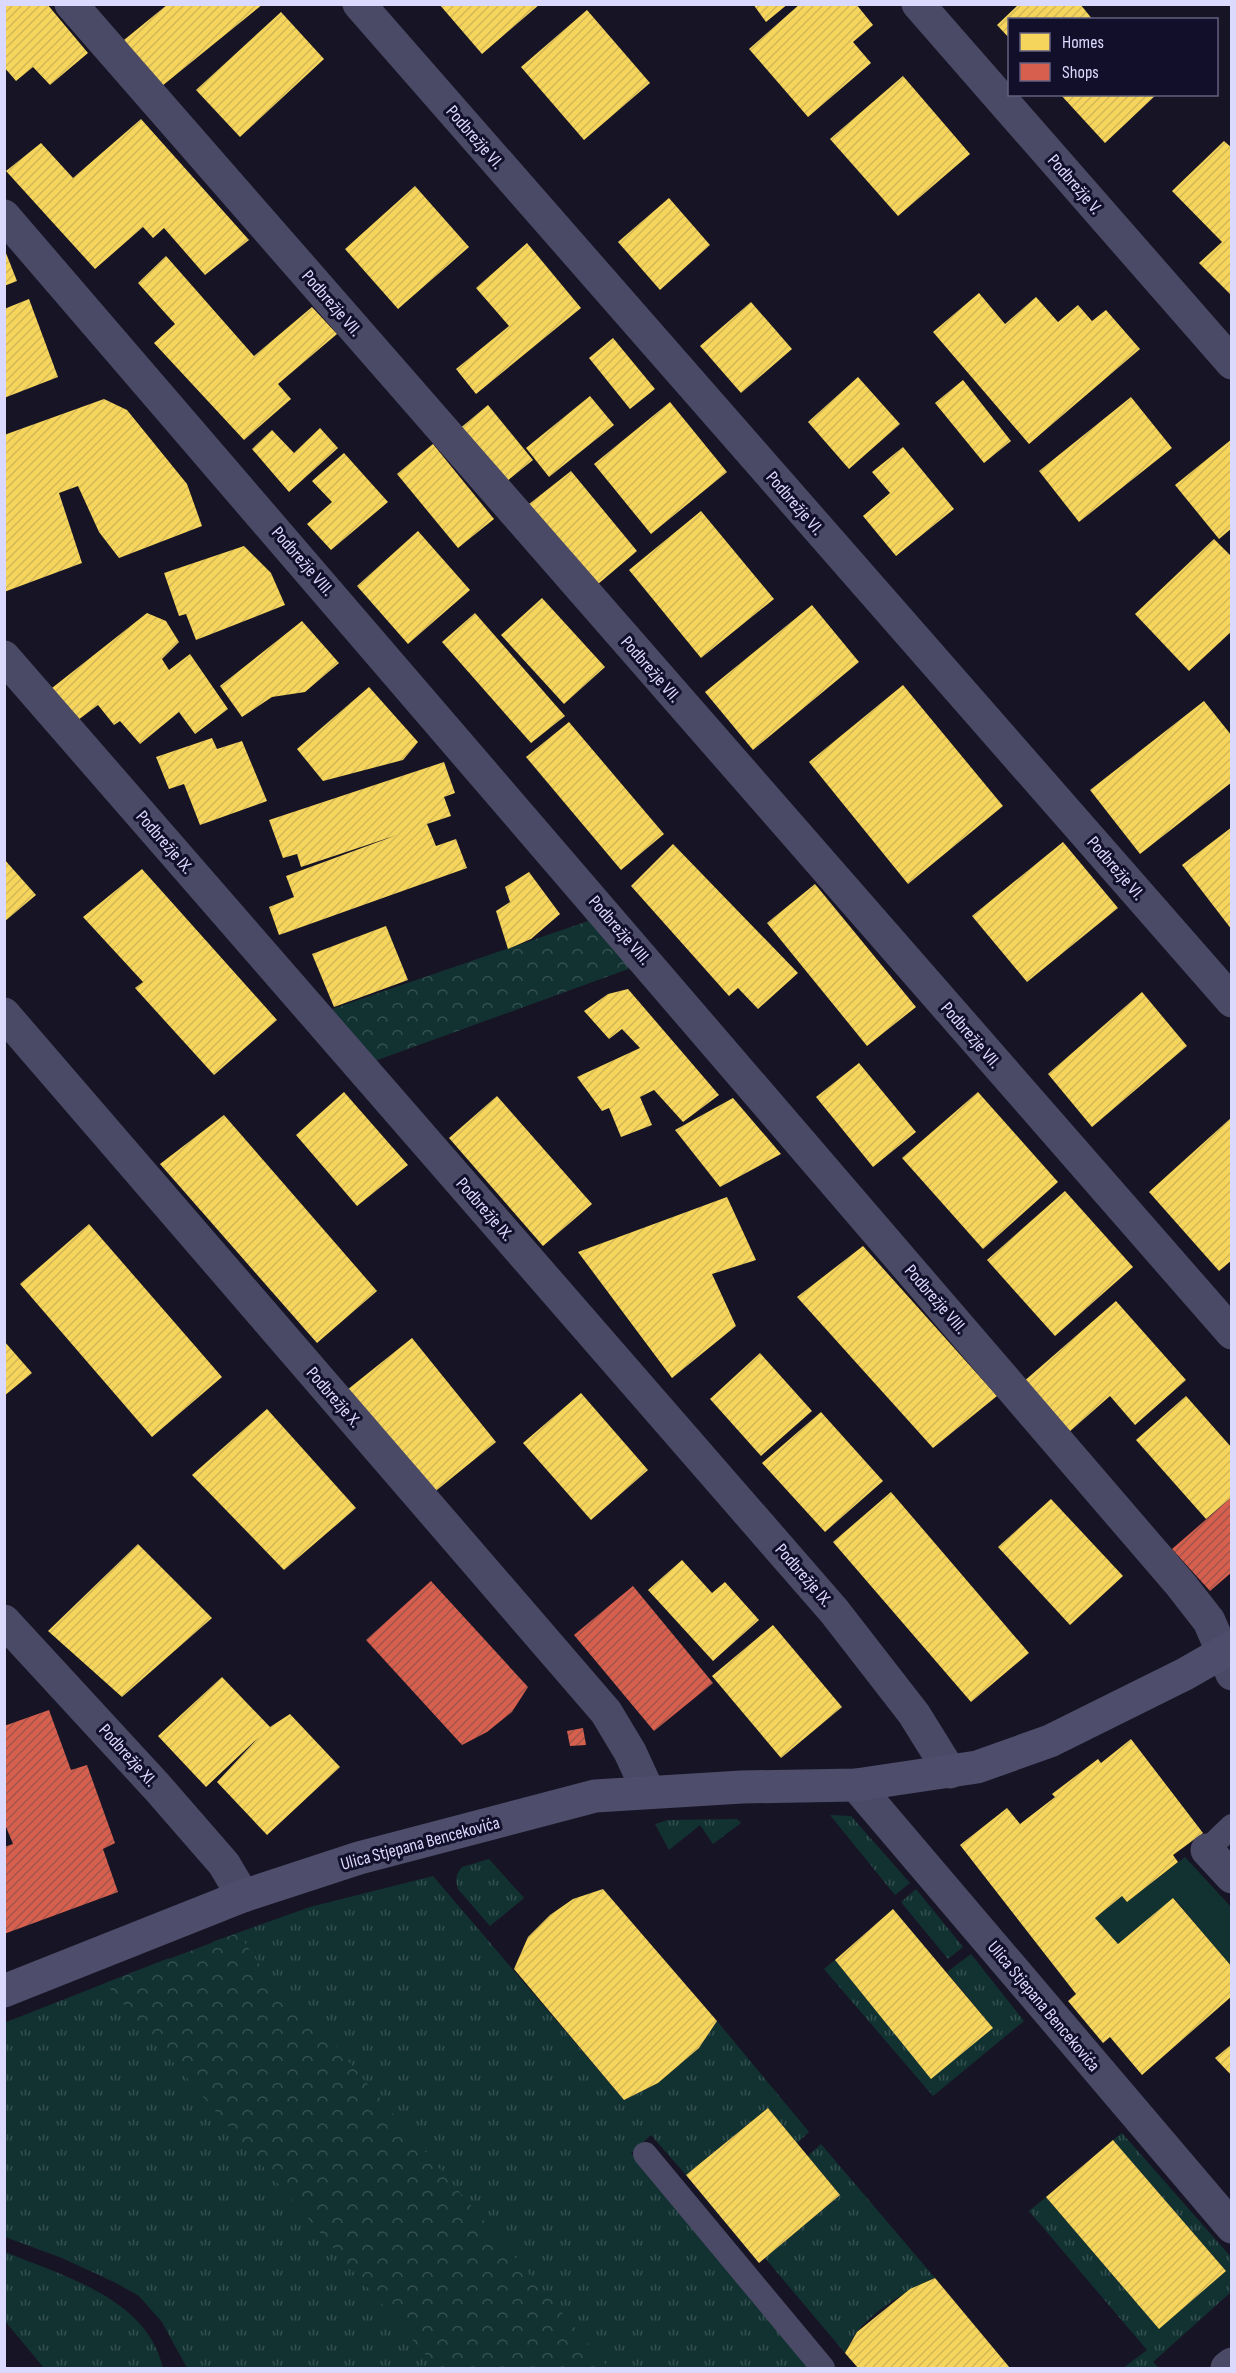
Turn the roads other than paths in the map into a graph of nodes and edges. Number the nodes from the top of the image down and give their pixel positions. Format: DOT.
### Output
graph roads {
  1 [pos="71,4"];
  2 [pos="359,4"];
  3 [pos="918,4"];
  4 [pos="4,216"];
  5 [pos="1232,363"];
  6 [pos="4,657"];
  7 [pos="1232,1001"];
  8 [pos="4,1014"];
  9 [pos="1232,1333"];
  10 [pos="4,1621"];
  11 [pos="1228,1658"];
  12 [pos="950,1772"];
  13 [pos="856,1785"];
  14 [pos="648,1791"];
  15 [pos="1232,1826"];
  16 [pos="1207,1850"];
  17 [pos="1232,1877"];
  18 [pos="243,1896"];
  19 [pos="4,1991"];
  20 [pos="645,2154"];
  21 [pos="1232,2227"];
  22 [pos="1232,2364"];
  23 [pos="823,2368"];
  24 [pos="1227,2368"];
  1 -- 9 [label="street, Podbrežje VII."];
  2 -- 7 [label="street, Podbrežje VI."];
  3 -- 5 [label="street, Podbrežje V."];
  4 -- 11 [label="street, Podbrežje VIII."];
  6 -- 12 [label="street, Podbrežje IX."];
  8 -- 14 [label="street, Podbrežje X."];
  10 -- 18 [label="street, Podbrežje XI."];
  11 -- 12 [label="street, Ulica Stjepana Bencekovića"];
  12 -- 13 [label="street, Ulica Stjepana Bencekovića"];
  13 -- 14 [label="street, Ulica Stjepana Bencekovića"];
  13 -- 21 [label="street, Ulica Stjepana Bencekovića"];
  14 -- 18 [label="street, Ulica Stjepana Bencekovića"];
  15 -- 16 [label="lane"];
  16 -- 17 [label="street"];
  18 -- 19 [label="street, Ulica Stjepana Bencekovića"];
  20 -- 23 [label="lane"];
  22 -- 24 [label="street"];
}
